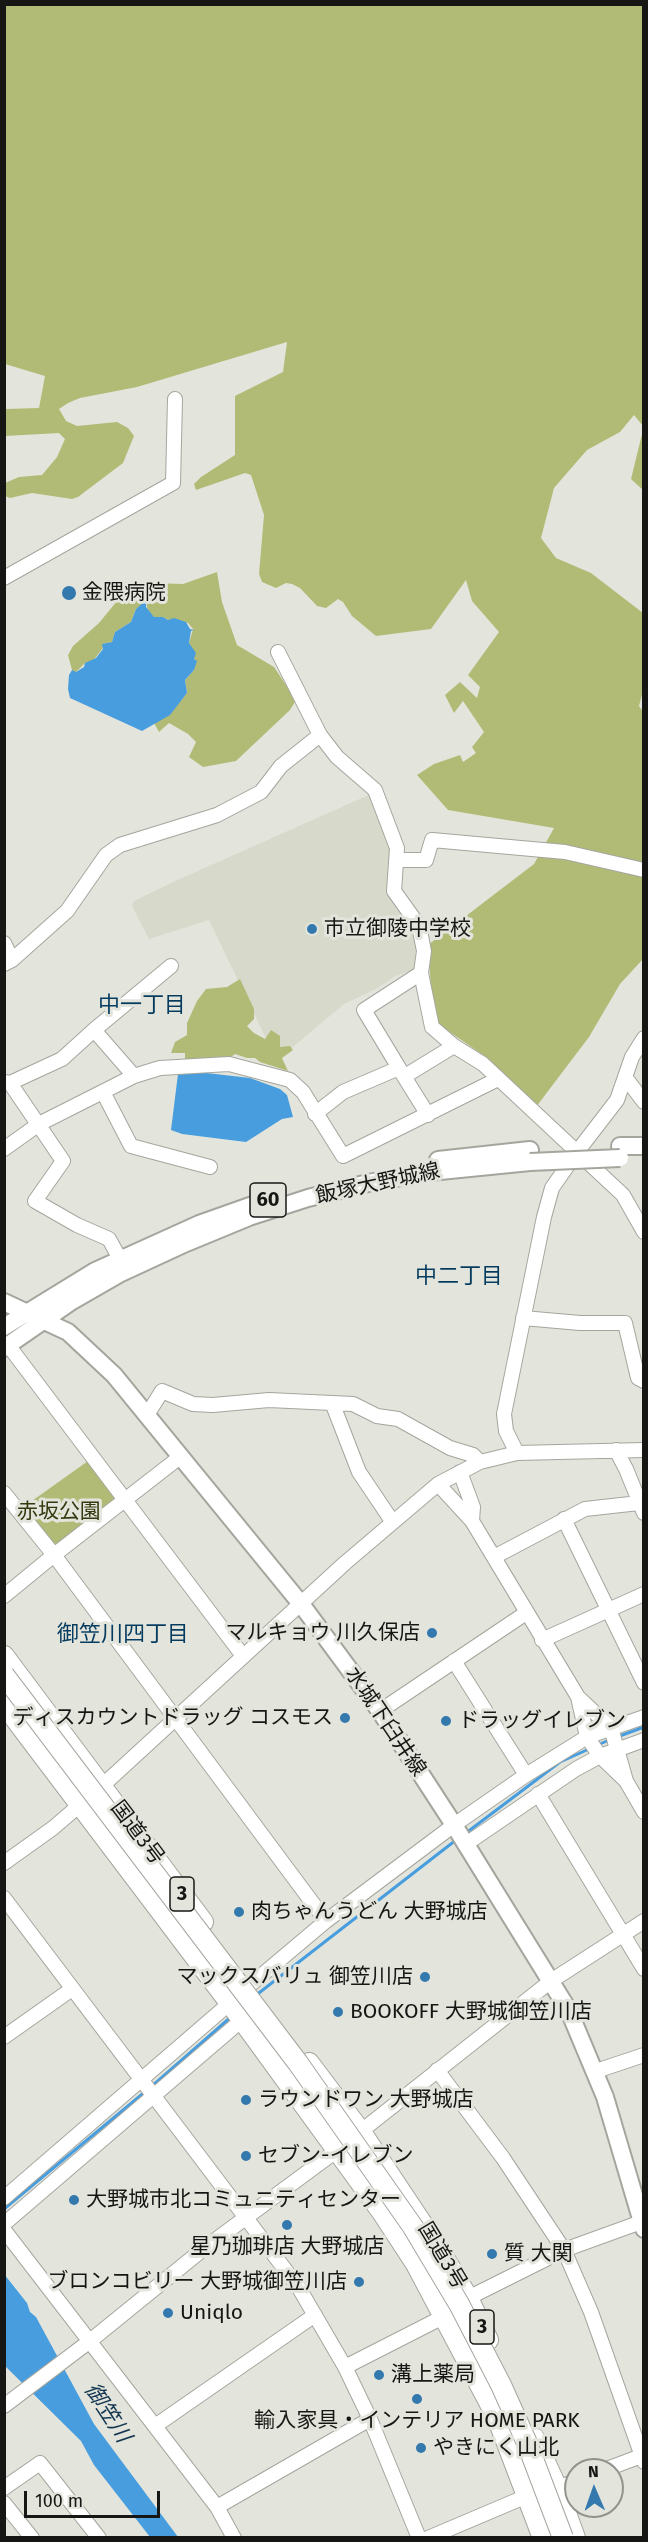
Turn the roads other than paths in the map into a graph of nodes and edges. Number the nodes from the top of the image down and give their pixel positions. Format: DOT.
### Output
graph roads {
  1 [pos="175,399"];
  2 [pos="4,578"];
  3 [pos="278,652"];
  4 [pos="320,735"];
  5 [pos="396,861"];
  6 [pos="644,870"];
  7 [pos="4,943"];
  8 [pos="8,962"];
  9 [pos="171,966"];
  10 [pos="421,974"];
  11 [pos="94,1030"];
  12 [pos="644,1038"];
  13 [pos="454,1046"];
  14 [pos="402,1072"];
  15 [pos="134,1076"];
  16 [pos="625,1077"];
  17 [pos="498,1079"];
  18 [pos="7,1083"];
  19 [pos="103,1092"];
  20 [pos="644,1102"];
  21 [pos="315,1114"];
  22 [pos="428,1115"];
  23 [pos="39,1124"];
  24 [pos="644,1146"];
  25 [pos="4,1149"];
  26 [pos="577,1152"];
  27 [pos="620,1152"];
  28 [pos="530,1156"];
  29 [pos="644,1157"];
  30 [pos="210,1167"];
  31 [pos="644,1232"];
  32 [pos="120,1259"];
  33 [pos="4,1302"];
  34 [pos="25,1313"];
  35 [pos="523,1318"];
  36 [pos="43,1321"];
  37 [pos="4,1327"];
  38 [pos="6,1346"];
  39 [pos="644,1381"];
  40 [pos="333,1405"];
  41 [pos="147,1415"];
  42 [pos="616,1450"];
  43 [pos="644,1450"];
  44 [pos="517,1453"];
  45 [pos="180,1457"];
  46 [pos="480,1462"];
  47 [pos="460,1472"];
  48 [pos="438,1484"];
  49 [pos="4,1493"];
  50 [pos="127,1500"];
  51 [pos="641,1508"];
  52 [pos="564,1519"];
  53 [pos="392,1521"];
  54 [pos="472,1521"];
  55 [pos="54,1555"];
  56 [pos="494,1557"];
  57 [pos="644,1594"];
  58 [pos="4,1596"];
  59 [pos="301,1604"];
  60 [pos="608,1610"];
  61 [pos="525,1612"];
  62 [pos="542,1640"];
  63 [pos="4,1656"];
  64 [pos="243,1656"];
  65 [pos="454,1661"];
  66 [pos="4,1675"];
  67 [pos="644,1683"];
  68 [pos="4,1695"];
  69 [pos="578,1697"];
  70 [pos="4,1704"];
  71 [pos="380,1711"];
  72 [pos="644,1717"];
  73 [pos="174,1719"];
  74 [pos="611,1728"];
  75 [pos="587,1737"];
  76 [pos="644,1740"];
  77 [pos="618,1749"];
  78 [pos="600,1756"];
  79 [pos="526,1775"];
  80 [pos="626,1780"];
  81 [pos="102,1786"];
  82 [pos="538,1794"];
  83 [pos="80,1805"];
  84 [pos="644,1812"];
  85 [pos="454,1825"];
  86 [pos="466,1844"];
  87 [pos="4,1863"];
  88 [pos="4,1898"];
  89 [pos="644,1921"];
  90 [pos="327,1922"];
  91 [pos="621,1934"];
  92 [pos="644,1969"];
  93 [pos="551,1981"];
  94 [pos="250,1985"];
  95 [pos="72,1989"];
  96 [pos="230,2003"];
  97 [pos="242,2020"];
  98 [pos="4,2037"];
  99 [pos="644,2055"];
  100 [pos="436,2070"];
  101 [pos="596,2071"];
  102 [pos="142,2079"];
  103 [pos="154,2096"];
  104 [pos="361,2132"];
  105 [pos="336,2151"];
  106 [pos="4,2198"];
  107 [pos="247,2219"];
  108 [pos="4,2224"];
  109 [pos="643,2224"];
  110 [pos="4,2230"];
  111 [pos="564,2250"];
  112 [pos="468,2298"];
  113 [pos="315,2315"];
  114 [pos="445,2316"];
  115 [pos="90,2341"];
  116 [pos="345,2367"];
  117 [pos="4,2406"];
  118 [pos="370,2419"];
  119 [pos="155,2426"];
  120 [pos="643,2458"];
  121 [pos="624,2464"];
  122 [pos="564,2485"];
  123 [pos="4,2488"];
  124 [pos="557,2488"];
  125 [pos="527,2496"];
  126 [pos="4,2503"];
  127 [pos="217,2507"];
  128 [pos="32,2538"];
  129 [pos="99,2538"];
  130 [pos="234,2538"];
  131 [pos="419,2538"];
  132 [pos="428,2538"];
  133 [pos="543,2538"];
  134 [pos="551,2538"];
  135 [pos="563,2538"];
  136 [pos="575,2538"];
  1 -- 2 [label="street"];
  3 -- 4 [label="street"];
  4 -- 5 [label="street"];
  4 -- 8 [label="street"];
  5 -- 6 [label="street"];
  5 -- 10 [label="street"];
  7 -- 8 [label="street"];
  9 -- 11 [label="street"];
  10 -- 13 [label="street"];
  10 -- 14 [label="street"];
  11 -- 15 [label="street"];
  11 -- 18 [label="street"];
  12 -- 16 [label="street"];
  13 -- 14 [label="street"];
  13 -- 17 [label="street"];
  14 -- 21 [label="street"];
  14 -- 22 [label="street"];
  15 -- 19 [label="street"];
  15 -- 21 [label="street"];
  16 -- 20 [label="street"];
  16 -- 26 [label="street"];
  17 -- 22 [label="street"];
  17 -- 26 [label="street"];
  18 -- 23 [label="street"];
  19 -- 23 [label="street"];
  19 -- 30 [label="street"];
  21 -- 22 [label="street"];
  23 -- 25 [label="street"];
  23 -- 32 [label="street"];
  24 -- 27 [label="main road, 飯塚大野城線 / 60"];
  26 -- 31 [label="street"];
  26 -- 35 [label="street"];
  27 -- 28 [label="main road, 飯塚大野城線 / 60"];
  27 -- 29 [label="main road, 飯塚大野城線 / 60"];
  28 -- 32 [label="main road, 飯塚大野城線 / 60"];
  28 -- 36 [label="main road, 飯塚大野城線 / 60"];
  32 -- 34 [label="main road, 飯塚大野城線 / 60"];
  33 -- 34 [label="main road, 水城下臼井線"];
  34 -- 36 [label="main road, 水城下臼井線"];
  34 -- 37 [label="main road, 飯塚大野城線 / 60"];
  35 -- 39 [label="street"];
  35 -- 44 [label="street"];
  36 -- 38 [label="main road, 飯塚大野城線 / 60"];
  36 -- 41 [label="main road, 水城下臼井線"];
  38 -- 50 [label="street"];
  40 -- 41 [label="street"];
  40 -- 46 [label="street"];
  40 -- 53 [label="street"];
  41 -- 45 [label="main road, 水城下臼井線"];
  42 -- 43 [label="street"];
  42 -- 44 [label="street"];
  42 -- 51 [label="street"];
  44 -- 46 [label="street"];
  45 -- 50 [label="street"];
  45 -- 59 [label="main road, 水城下臼井線"];
  46 -- 47 [label="street"];
  47 -- 48 [label="street"];
  47 -- 54 [label="street"];
  48 -- 53 [label="street"];
  48 -- 54 [label="street"];
  49 -- 55 [label="street"];
  50 -- 55 [label="street"];
  50 -- 64 [label="street"];
  51 -- 52 [label="street"];
  52 -- 56 [label="street"];
  52 -- 60 [label="street"];
  53 -- 59 [label="street"];
  54 -- 56 [label="street"];
  55 -- 58 [label="street"];
  55 -- 73 [label="street"];
  56 -- 61 [label="street"];
  57 -- 60 [label="street"];
  59 -- 64 [label="street"];
  59 -- 71 [label="main road, 水城下臼井線"];
  60 -- 62 [label="street"];
  60 -- 67 [label="street"];
  61 -- 62 [label="street"];
  61 -- 65 [label="street"];
  62 -- 69 [label="street"];
  63 -- 81 [label="highway, 国道3号 / 3"];
  64 -- 73 [label="street"];
  65 -- 71 [label="street"];
  65 -- 79 [label="street"];
  66 -- 135 [label="highway, bridge"];
  68 -- 134 [label="highway"];
  69 -- 74 [label="street"];
  69 -- 75 [label="street"];
  70 -- 83 [label="highway, 国道3号 / 3"];
  71 -- 85 [label="main road, 水城下臼井線"];
  72 -- 74 [label="street"];
  73 -- 81 [label="street"];
  73 -- 90 [label="street"];
  74 -- 75 [label="street"];
  74 -- 77 [label="street"];
  75 -- 78 [label="street"];
  75 -- 79 [label="street"];
  76 -- 77 [label="street"];
  77 -- 78 [label="street"];
  77 -- 80 [label="street"];
  78 -- 80 [label="street"];
  78 -- 82 [label="street"];
  79 -- 85 [label="street"];
  80 -- 84 [label="street"];
  81 -- 83 [label="street"];
  81 -- 94 [label="highway, 国道3号 / 3"];
  82 -- 86 [label="street"];
  82 -- 91 [label="street"];
  83 -- 87 [label="street"];
  83 -- 96 [label="highway, 国道3号 / 3"];
  85 -- 86 [label="main road, 水城下臼井線"];
  85 -- 90 [label="street"];
  86 -- 93 [label="main road, 水城下臼井線"];
  88 -- 95 [label="street"];
  89 -- 91 [label="street"];
  90 -- 94 [label="street"];
  91 -- 92 [label="street"];
  91 -- 93 [label="street"];
  93 -- 100 [label="street"];
  93 -- 101 [label="main road, 水城下臼井線"];
  94 -- 104 [label="highway, 国道3号 / 3"];
  95 -- 98 [label="street"];
  95 -- 102 [label="street"];
  96 -- 97 [label="highway, 国道3号 / 3"];
  96 -- 102 [label="street"];
  97 -- 103 [label="street"];
  97 -- 105 [label="highway, 国道3号 / 3"];
  99 -- 101 [label="street"];
  100 -- 104 [label="street"];
  100 -- 111 [label="street"];
  101 -- 109 [label="main road, 水城下臼井線"];
  102 -- 103 [label="street"];
  102 -- 106 [label="street"];
  103 -- 107 [label="street"];
  103 -- 108 [label="street"];
  104 -- 105 [label="street"];
  104 -- 112 [label="highway, 国道3号 / 3"];
  105 -- 107 [label="street"];
  105 -- 114 [label="highway, 国道3号 / 3"];
  107 -- 113 [label="street"];
  107 -- 115 [label="street"];
  109 -- 111 [label="street"];
  110 -- 115 [label="street"];
  111 -- 112 [label="street"];
  111 -- 120 [label="street"];
  112 -- 124 [label="highway, 国道3号 / 3"];
  113 -- 116 [label="street"];
  113 -- 119 [label="street"];
  114 -- 116 [label="street"];
  114 -- 125 [label="highway, 国道3号 / 3"];
  115 -- 117 [label="street"];
  115 -- 119 [label="street"];
  116 -- 118 [label="street"];
  118 -- 127 [label="street"];
  118 -- 131 [label="street"];
  119 -- 127 [label="street"];
  120 -- 121 [label="street"];
  122 -- 124 [label="street"];
  123 -- 129 [label="street"];
  124 -- 136 [label="highway, 国道3号 / 3"];
  125 -- 132 [label="street"];
  125 -- 133 [label="highway, 国道3号 / 3"];
  126 -- 128 [label="street"];
  127 -- 130 [label="street"];
}
